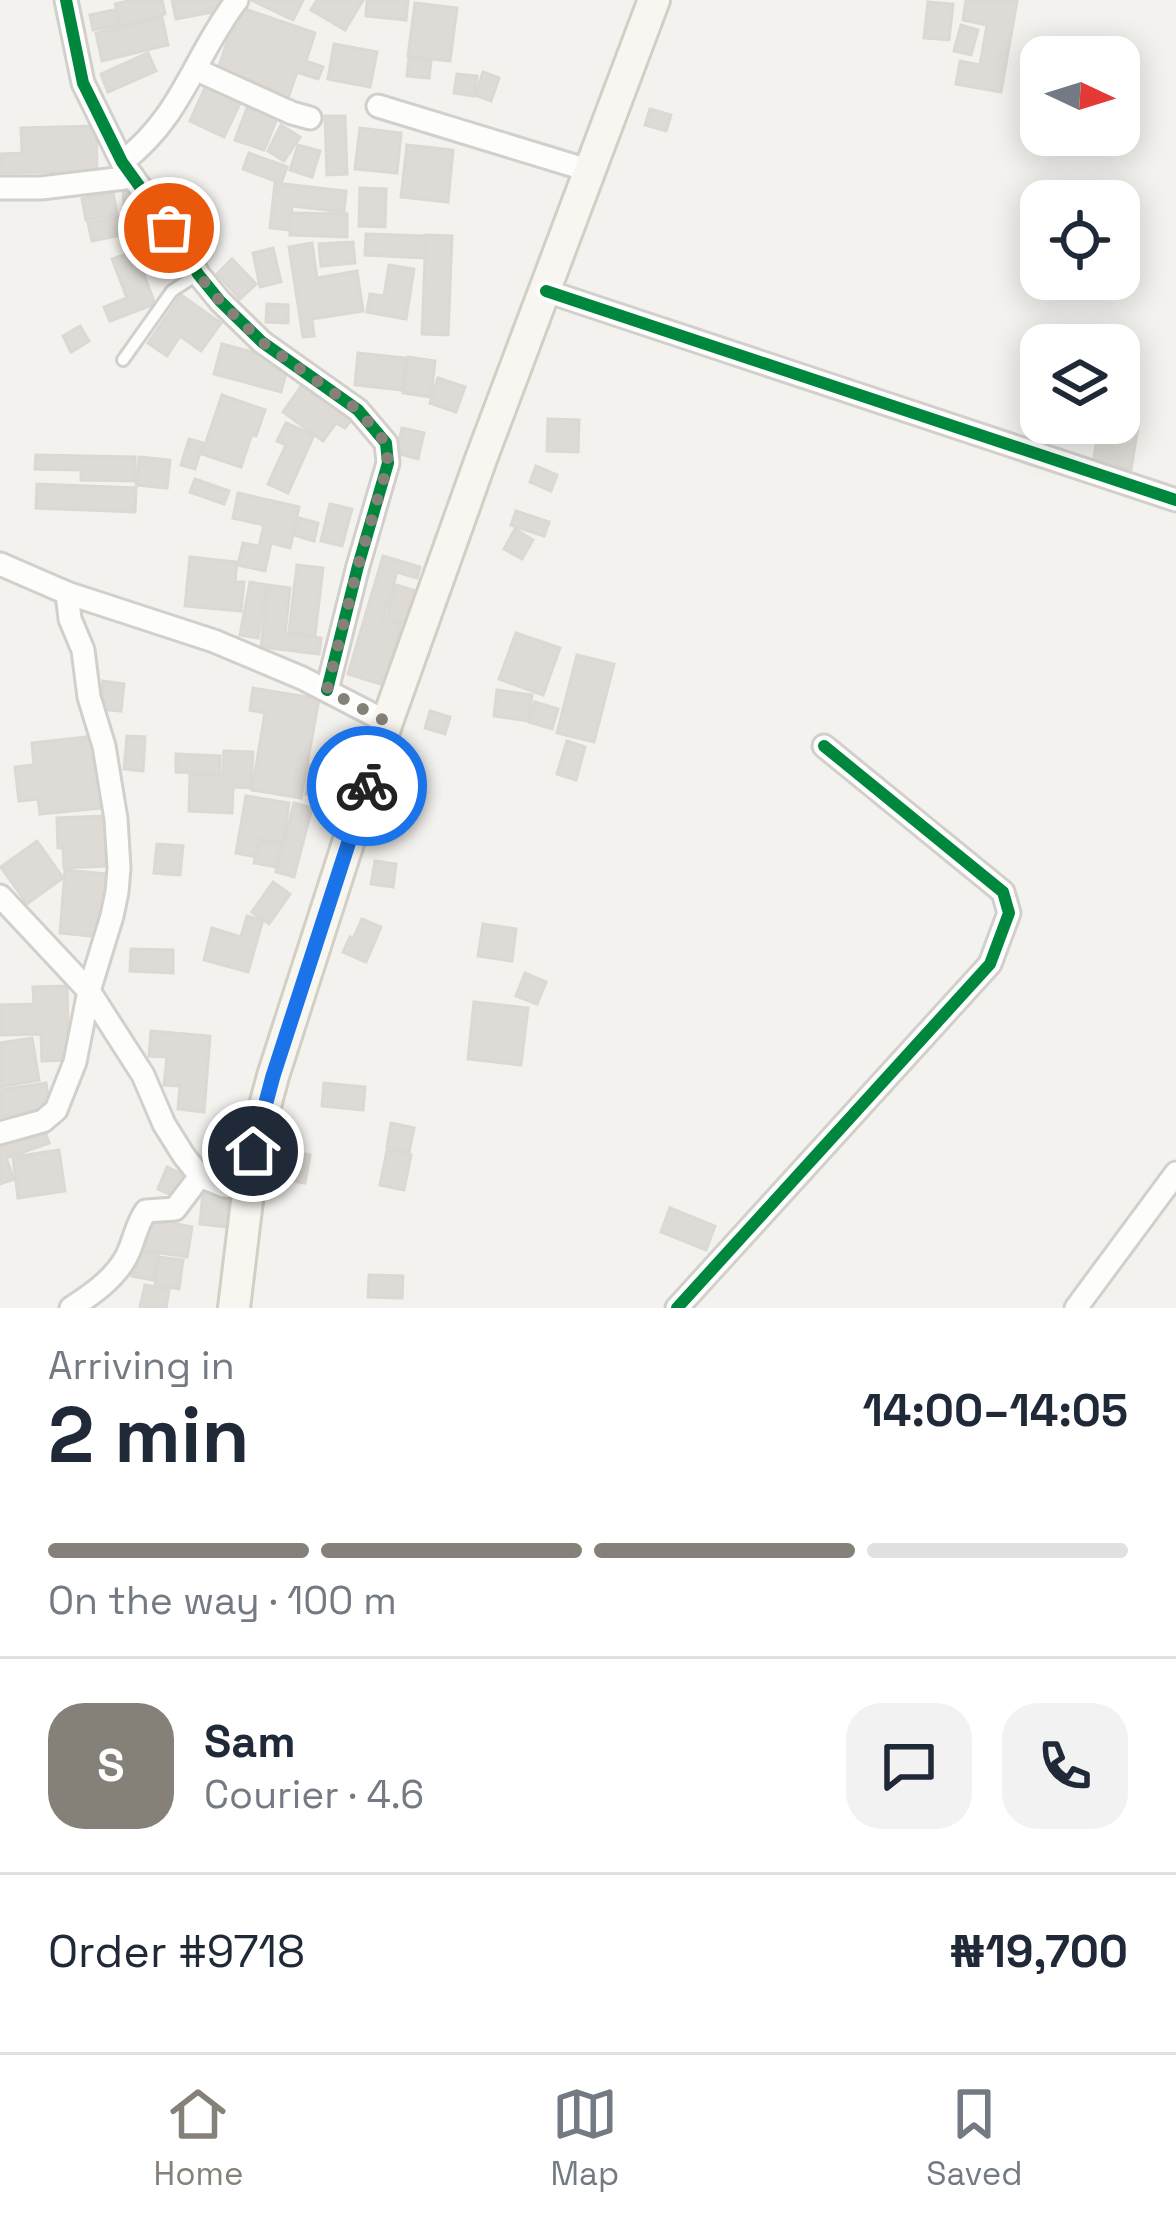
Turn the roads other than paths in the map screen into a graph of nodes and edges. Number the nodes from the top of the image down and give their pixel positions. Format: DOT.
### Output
graph roads {
  1 [pos="66,0"];
  2 [pos="237,0"];
  3 [pos="655,0"];
  4 [pos="197,70"];
  5 [pos="378,106"];
  6 [pos="310,118"];
  7 [pos="127,170"];
  8 [pos="591,171"];
  9 [pos="0,188"];
  10 [pos="198,274"];
  11 [pos="546,291"];
  12 [pos="123,360"];
  13 [pos="1176,500"];
  14 [pos="0,563"];
  15 [pos="67,593"];
  16 [pos="327,690"];
  17 [pos="387,722"];
  18 [pos="824,746"];
  19 [pos="0,896"];
  20 [pos="89,991"];
  21 [pos="0,1133"];
  22 [pos="1176,1173"];
  23 [pos="200,1176"];
  24 [pos="248,1188"];
  25 [pos="71,1308"];
  26 [pos="234,1308"];
  27 [pos="677,1308"];
  28 [pos="1076,1308"];
  1 -- 7 [label="street"];
  2 -- 4 [label="street"];
  3 -- 8 [label="main road"];
  4 -- 6 [label="street"];
  4 -- 7 [label="street"];
  5 -- 8 [label="street"];
  7 -- 9 [label="street"];
  7 -- 10 [label="street"];
  8 -- 11 [label="main road"];
  10 -- 12 [label="lane"];
  10 -- 16 [label="street"];
  11 -- 13 [label="street"];
  11 -- 17 [label="main road"];
  14 -- 15 [label="street"];
  15 -- 16 [label="street"];
  15 -- 20 [label="street"];
  16 -- 17 [label="street"];
  17 -- 24 [label="main road"];
  18 -- 27 [label="street"];
  19 -- 20 [label="street"];
  20 -- 21 [label="street"];
  20 -- 23 [label="street"];
  22 -- 28 [label="street"];
  23 -- 24 [label="street"];
  23 -- 25 [label="street"];
  24 -- 26 [label="main road"];
}
